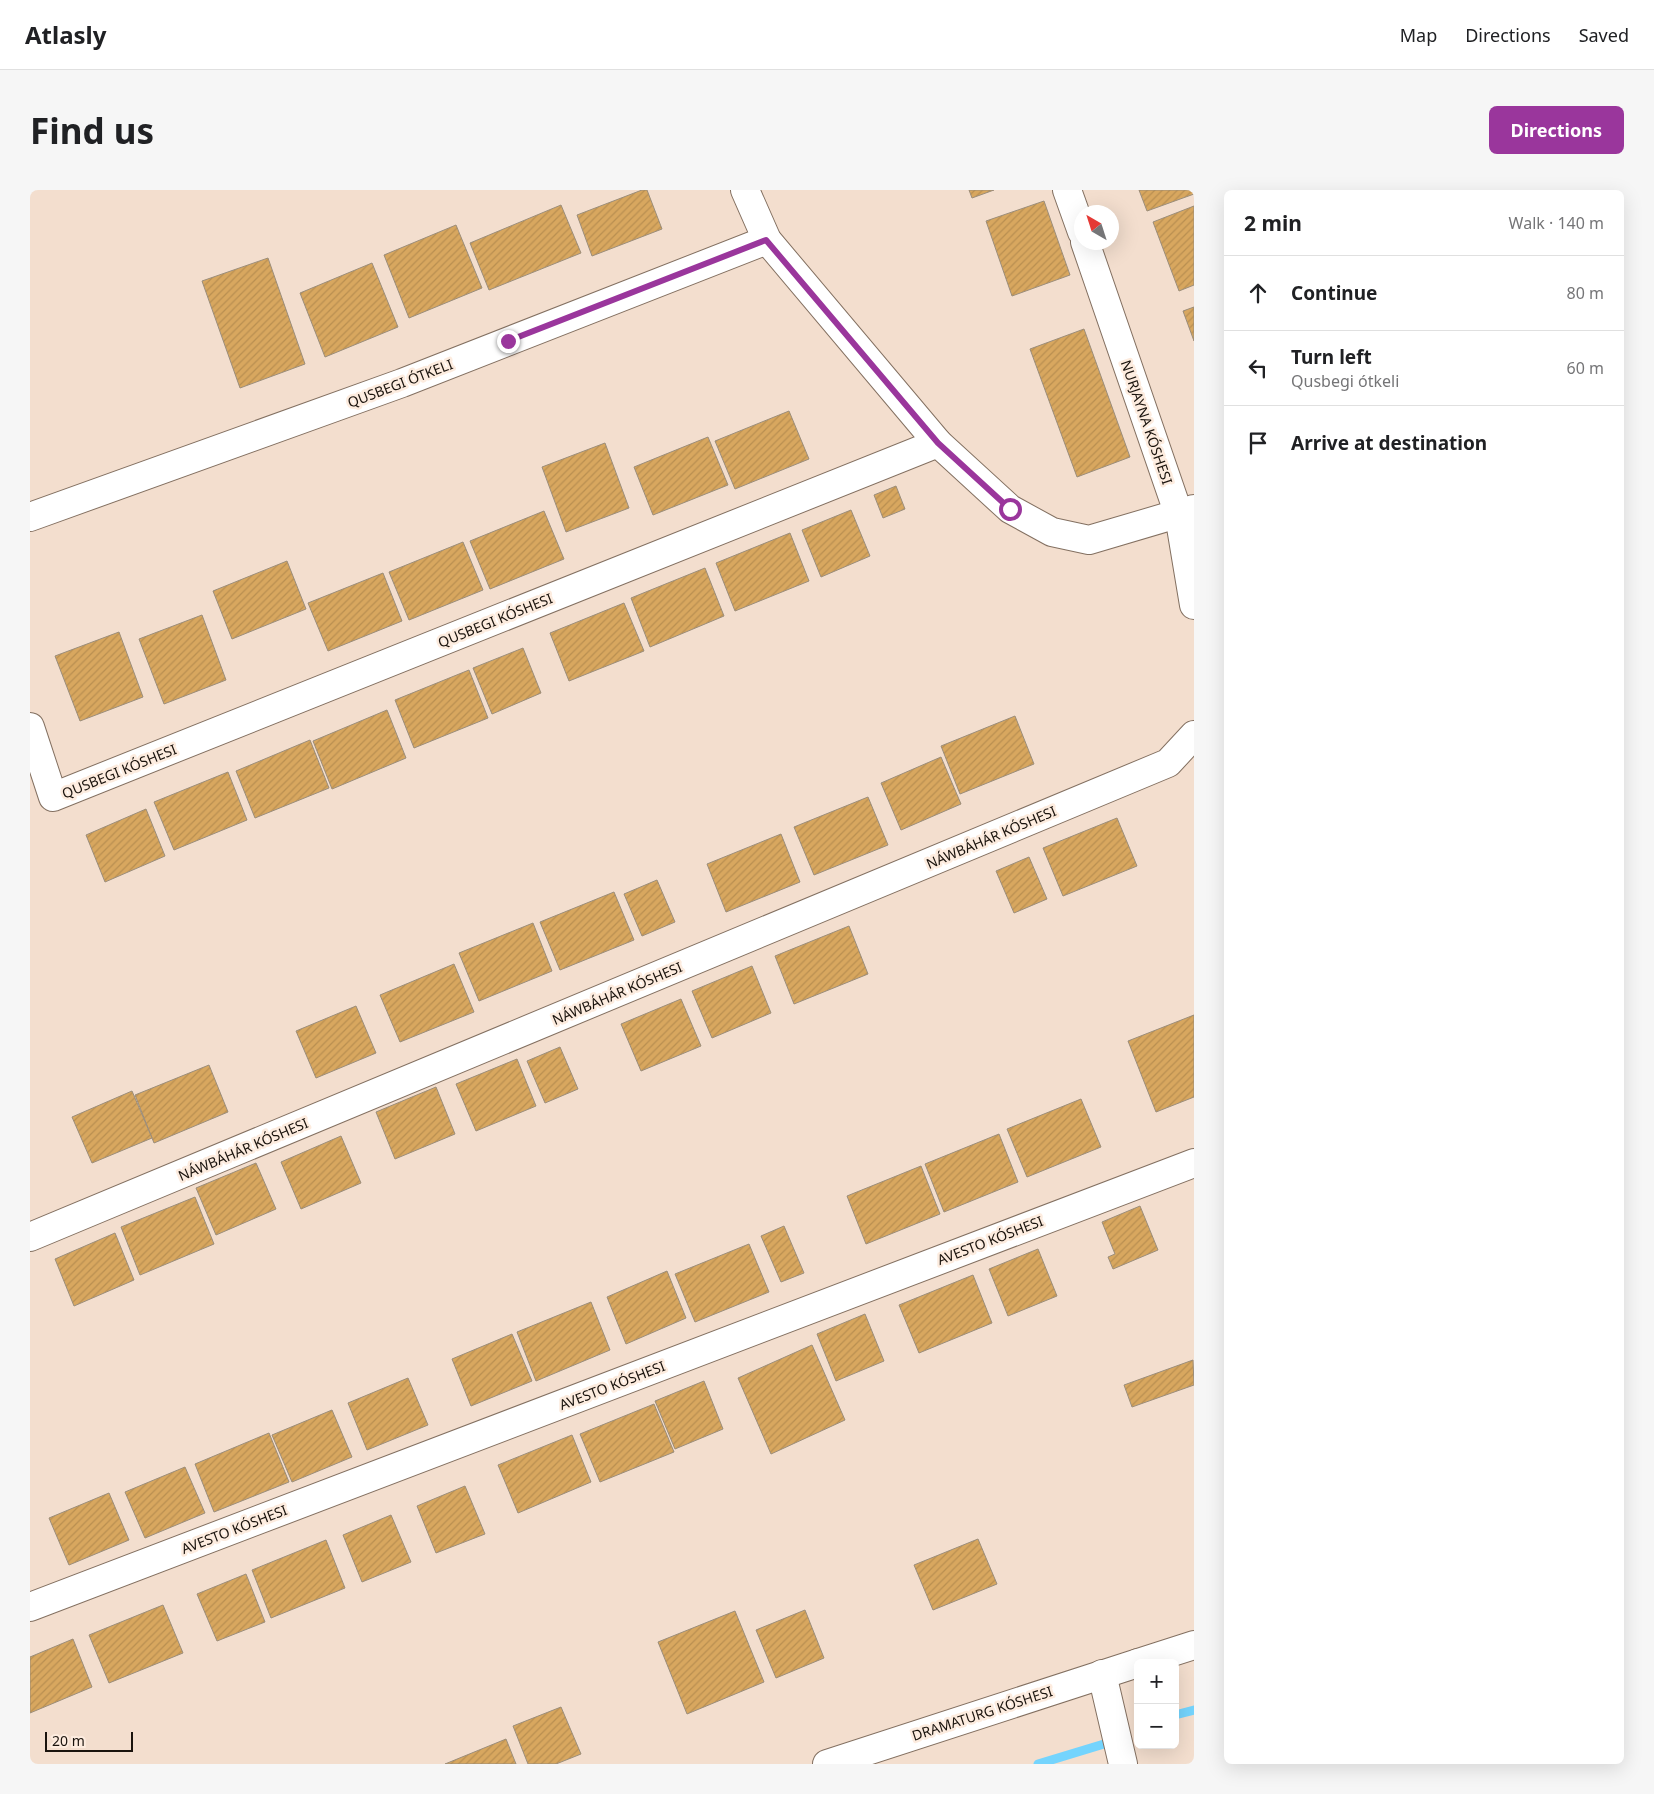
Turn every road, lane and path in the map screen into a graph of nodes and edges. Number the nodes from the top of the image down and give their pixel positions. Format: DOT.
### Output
graph roads {
  1 [pos="745,190"];
  2 [pos="1067,190"];
  3 [pos="1074,210"];
  4 [pos="766,240"];
  5 [pos="1088,250"];
  6 [pos="938,443"];
  7 [pos="1187,512"];
  8 [pos="30,517"];
  9 [pos="1194,605"];
  10 [pos="30,727"];
  11 [pos="1194,735"];
  12 [pos="1194,1163"];
  13 [pos="30,1237"];
  14 [pos="30,1606"];
  15 [pos="1194,1645"];
  16 [pos="1150,1659"];
  17 [pos="1134,1664"];
  18 [pos="1102,1674"];
  19 [pos="827,1764"];
  20 [pos="1122,1764"];
  1 -- 4 [label="street"];
  2 -- 3 [label="street"];
  4 -- 6 [label="street"];
  4 -- 8 [label="street, QUSBEGI ÓTKELI"];
  5 -- 7 [label="street, NURJAYNA KÓSHESI"];
  6 -- 7 [label="street"];
  6 -- 10 [label="street, QUSBEGI KÓSHESI"];
  7 -- 9 [label="street, NURJAYNA KÓSHESI"];
  11 -- 13 [label="street, NÁWBÁHÁR KÓSHESI"];
  12 -- 14 [label="street, AVESTO KÓSHESI"];
  15 -- 16 [label="street, DRAMATURG KÓSHESI"];
  17 -- 18 [label="street, DRAMATURG KÓSHESI"];
  18 -- 19 [label="street, DRAMATURG KÓSHESI"];
  18 -- 20 [label="street"];
}
